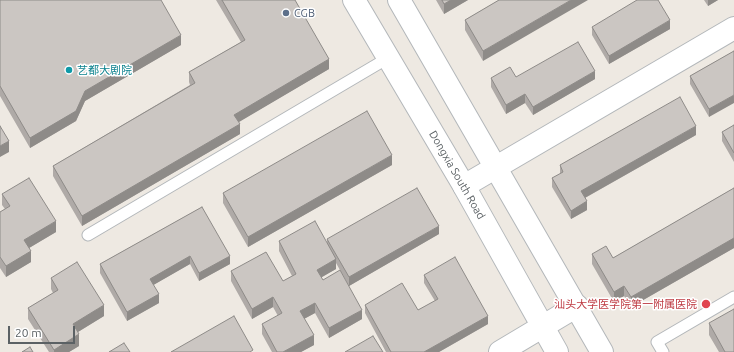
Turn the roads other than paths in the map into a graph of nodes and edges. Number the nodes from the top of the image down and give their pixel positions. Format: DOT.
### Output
graph roads {
  1 [pos="354,0"];
  2 [pos="399,0"];
  3 [pos="734,28"];
  4 [pos="388,58"];
  5 [pos="496,167"];
  6 [pos="464,186"];
  7 [pos="88,235"];
  8 [pos="734,297"];
  9 [pos="577,306"];
  10 [pos="543,327"];
  11 [pos="500,352"];
  12 [pos="557,352"];
  13 [pos="602,352"];
  14 [pos="663,352"];
  1 -- 4 [label="street, Dongxia South Road"];
  2 -- 5 [label="street"];
  3 -- 5 [label="street"];
  4 -- 6 [label="street, Dongxia South Road"];
  4 -- 7 [label="lane"];
  5 -- 6 [label="street"];
  5 -- 9 [label="street"];
  6 -- 10 [label="street, Dongxia South Road"];
  8 -- 14 [label="lane"];
  9 -- 10 [label="street"];
  9 -- 13 [label="street"];
  10 -- 11 [label="street"];
  10 -- 12 [label="street, Dongxia South Road"];
}
